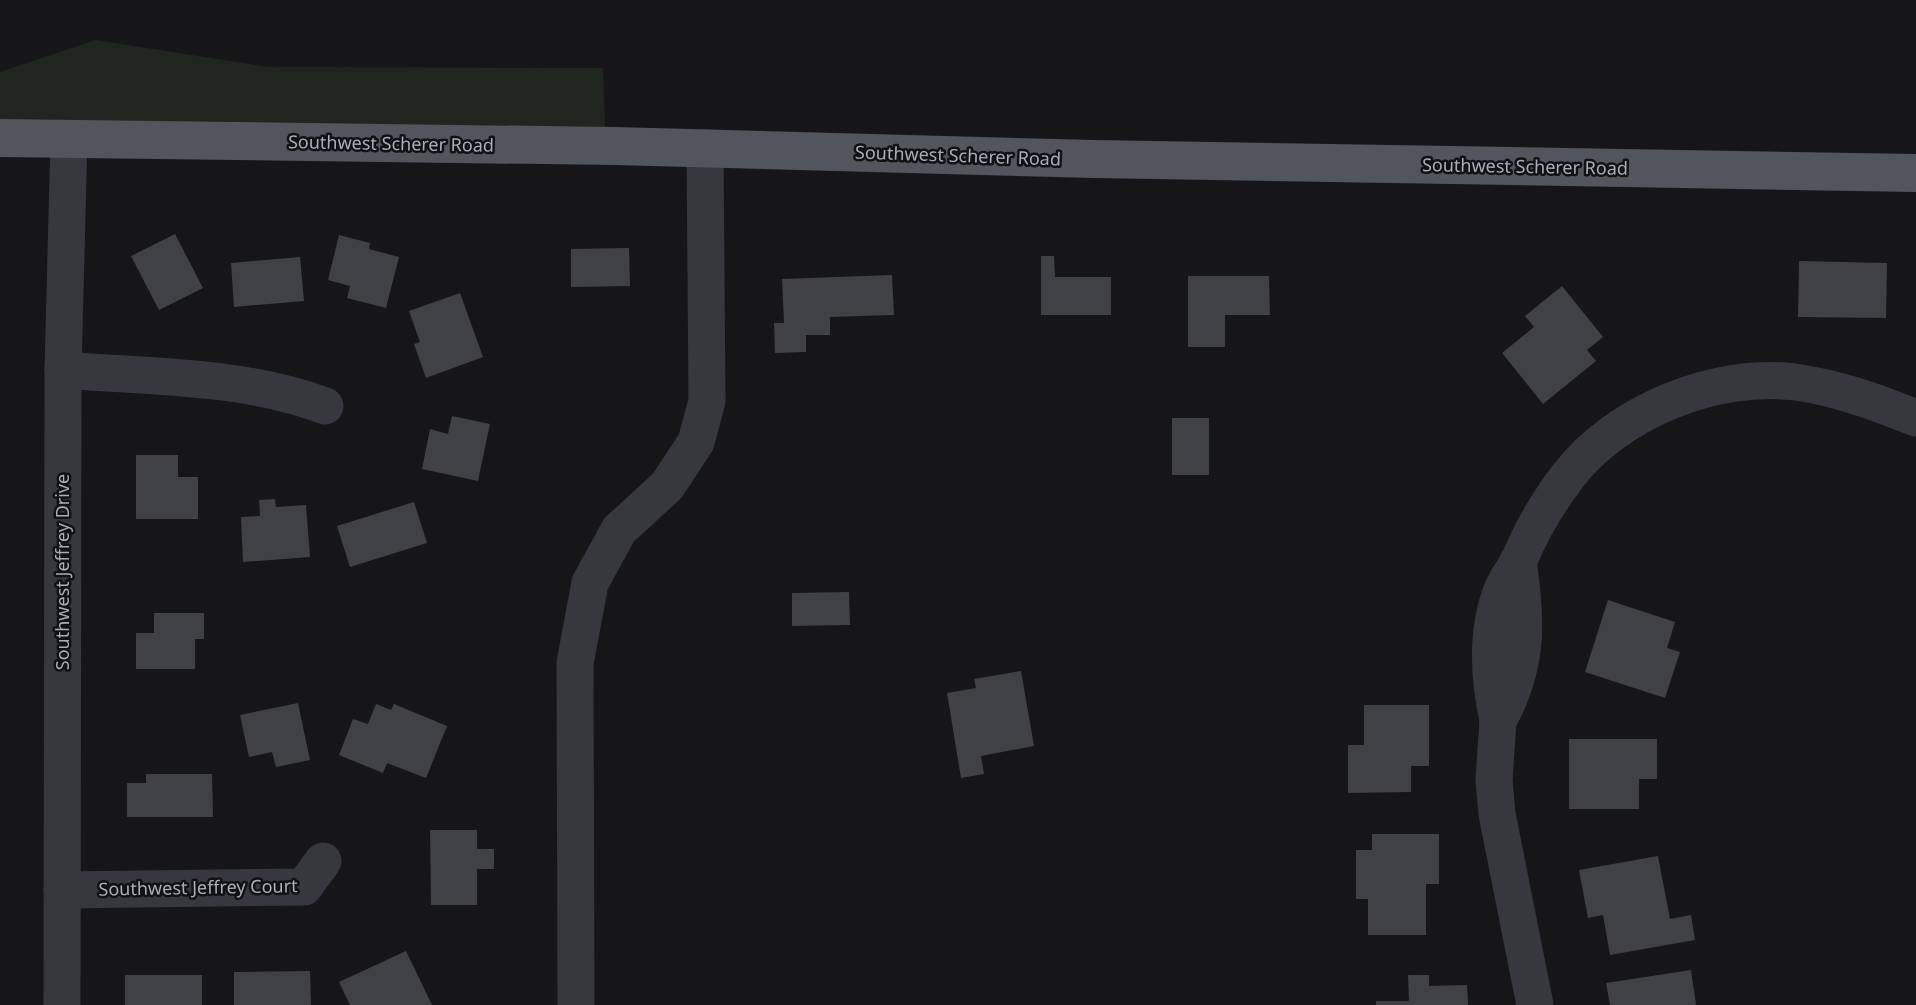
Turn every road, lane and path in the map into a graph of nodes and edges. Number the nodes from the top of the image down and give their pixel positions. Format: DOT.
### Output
graph roads {
  1 [pos="0,138"];
  2 [pos="69,139"];
  3 [pos="705,148"];
  4 [pos="1916,173"];
  5 [pos="63,370"];
  6 [pos="325,406"];
  7 [pos="1916,418"];
  8 [pos="323,861"];
  9 [pos="62,890"];
  10 [pos="62,1005"];
  11 [pos="576,1005"];
  12 [pos="1535,1005"];
  1 -- 2 [label="main road, Southwest Scherer Road"];
  2 -- 3 [label="main road, Southwest Scherer Road"];
  2 -- 5 [label="street, Southwest Jeffrey Drive"];
  3 -- 4 [label="main road, Southwest Scherer Road"];
  3 -- 11 [label="street"];
  5 -- 6 [label="street"];
  5 -- 9 [label="street, Southwest Jeffrey Drive"];
  7 -- 12 [label="street"];
  8 -- 9 [label="street, Southwest Jeffrey Court"];
  9 -- 10 [label="street, Southwest Jeffrey Drive"];
}
